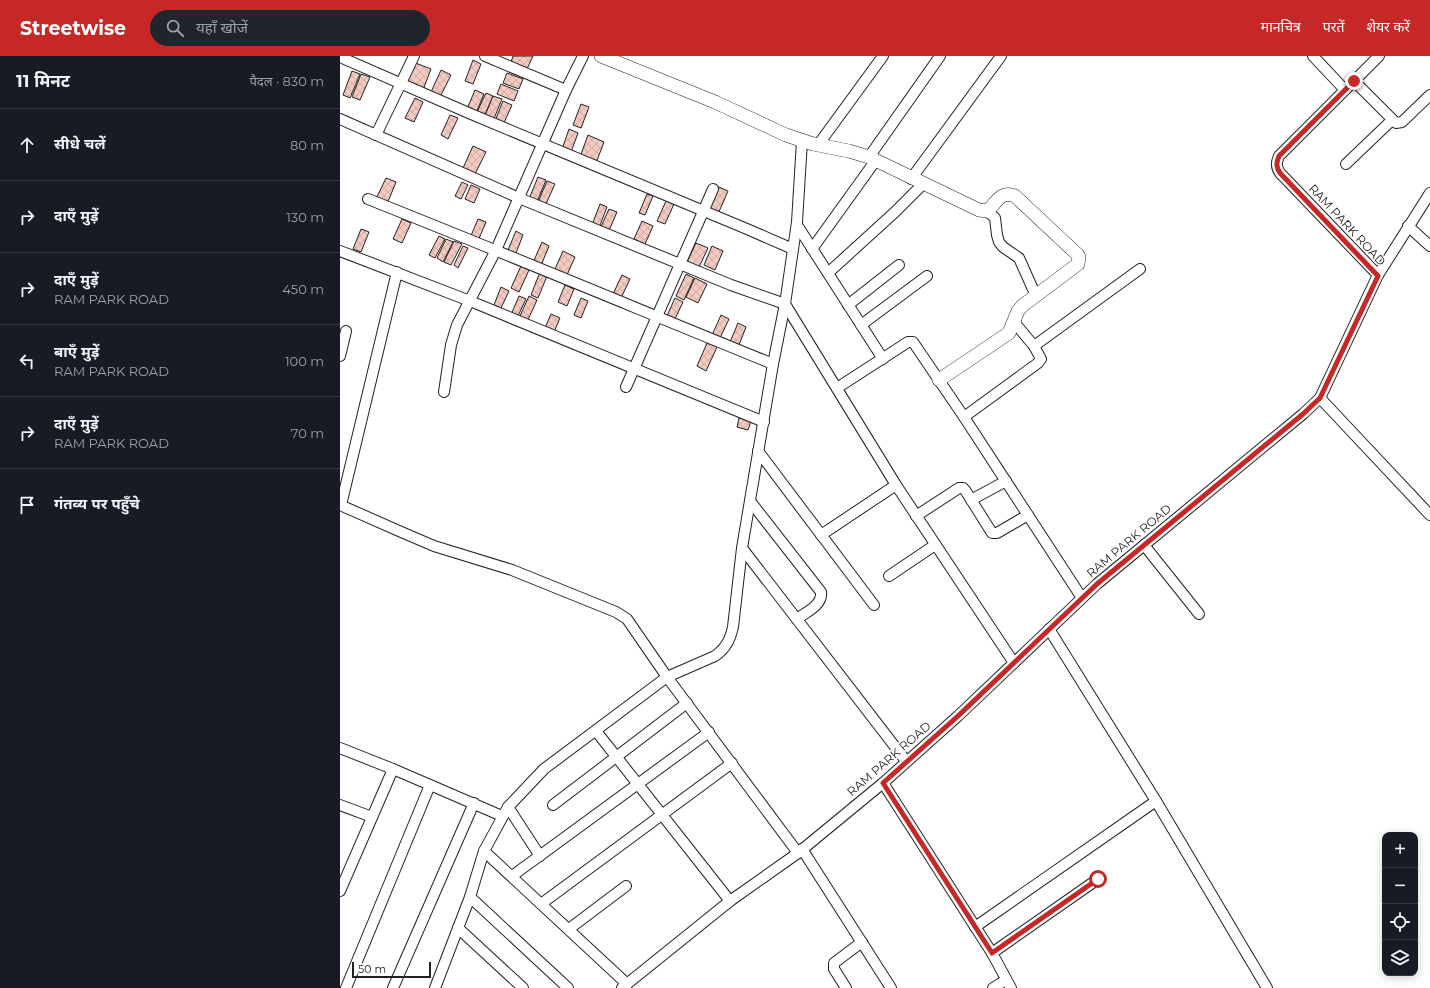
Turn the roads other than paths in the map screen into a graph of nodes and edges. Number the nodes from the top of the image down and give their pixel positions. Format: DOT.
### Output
graph roads {
  1 [pos="414,56"];
  2 [pos="485,56"];
  3 [pos="583,56"];
  4 [pos="602,56"];
  5 [pos="882,56"];
  6 [pos="940,56"];
  7 [pos="1001,56"];
  8 [pos="1313,56"];
  9 [pos="1379,56"];
  10 [pos="340,57"];
  11 [pos="1354,81"];
  12 [pos="401,84"];
  13 [pos="566,90"];
  14 [pos="1345,90"];
  15 [pos="1430,95"];
  16 [pos="340,119"];
  17 [pos="1392,120"];
  18 [pos="376,135"];
  19 [pos="802,141"];
  20 [pos="543,144"];
  21 [pos="818,145"];
  22 [pos="872,159"];
  23 [pos="1346,164"];
  24 [pos="917,181"];
  25 [pos="713,189"];
  26 [pos="1430,193"];
  27 [pos="519,198"];
  28 [pos="368,199"];
  29 [pos="703,211"];
  30 [pos="987,211"];
  31 [pos="797,225"];
  32 [pos="1408,226"];
  33 [pos="1430,246"];
  34 [pos="793,249"];
  35 [pos="812,249"];
  36 [pos="496,250"];
  37 [pos="340,251"];
  38 [pos="680,264"];
  39 [pos="898,265"];
  40 [pos="1140,268"];
  41 [pos="397,272"];
  42 [pos="828,273"];
  43 [pos="927,276"];
  44 [pos="1378,276"];
  45 [pos="1036,296"];
  46 [pos="470,301"];
  47 [pos="785,304"];
  48 [pos="848,304"];
  49 [pos="657,317"];
  50 [pos="1014,322"];
  51 [pos="861,325"];
  52 [pos="346,331"];
  53 [pos="1034,346"];
  54 [pos="340,356"];
  55 [pos="883,359"];
  56 [pos="773,364"];
  57 [pos="634,368"];
  58 [pos="939,380"];
  59 [pos="626,387"];
  60 [pos="837,388"];
  61 [pos="444,392"];
  62 [pos="1320,398"];
  63 [pos="964,417"];
  64 [pos="764,422"];
  65 [pos="758,451"];
  66 [pos="1006,481"];
  67 [pos="896,485"];
  68 [pos="972,500"];
  69 [pos="750,501"];
  70 [pos="340,505"];
  71 [pos="1028,515"];
  72 [pos="1430,515"];
  73 [pos="916,516"];
  74 [pos="821,534"];
  75 [pos="935,545"];
  76 [pos="1144,545"];
  77 [pos="742,548"];
  78 [pos="889,576"];
  79 [pos="1082,598"];
  80 [pos="874,605"];
  81 [pos="1199,614"];
  82 [pos="797,619"];
  83 [pos="1049,629"];
  84 [pos="1014,664"];
  85 [pos="668,677"];
  86 [pos="687,702"];
  87 [pos="596,731"];
  88 [pos="708,732"];
  89 [pos="340,748"];
  90 [pos="616,757"];
  91 [pos="906,761"];
  92 [pos="732,763"];
  93 [pos="393,769"];
  94 [pos="883,783"];
  95 [pos="430,785"];
  96 [pos="637,785"];
  97 [pos="1156,801"];
  98 [pos="474,803"];
  99 [pos="340,805"];
  100 [pos="553,805"];
  101 [pos="505,811"];
  102 [pos="662,815"];
  103 [pos="372,818"];
  104 [pos="484,851"];
  105 [pos="800,851"];
  106 [pos="540,856"];
  107 [pos="345,869"];
  108 [pos="512,876"];
  109 [pos="1098,879"];
  110 [pos="626,886"];
  111 [pos="340,891"];
  112 [pos="470,897"];
  113 [pos="730,901"];
  114 [pos="541,904"];
  115 [pos="975,927"];
  116 [pos="458,928"];
  117 [pos="569,929"];
  118 [pos="862,942"];
  119 [pos="992,953"];
  120 [pos="1008,984"];
  121 [pos="625,986"];
  122 [pos="563,987"];
  123 [pos="346,988"];
  124 [pos="393,988"];
  125 [pos="435,988"];
  126 [pos="523,988"];
  127 [pos="846,988"];
  128 [pos="891,988"];
  129 [pos="993,988"];
  130 [pos="1267,988"];
  1 -- 12 [label="street"];
  2 -- 13 [label="street"];
  3 -- 13 [label="street"];
  4 -- 19 [label="street"];
  5 -- 21 [label="street"];
  6 -- 22 [label="street"];
  7 -- 24 [label="street"];
  8 -- 14 [label="street"];
  9 -- 11 [label="street, RAM PARK ROAD"];
  10 -- 12 [label="street"];
  11 -- 14 [label="street, RAM PARK ROAD"];
  11 -- 17 [label="street"];
  12 -- 18 [label="street"];
  12 -- 20 [label="street"];
  13 -- 20 [label="street"];
  14 -- 44 [label="street, RAM PARK ROAD"];
  15 -- 17 [label="street"];
  16 -- 18 [label="street"];
  17 -- 23 [label="street"];
  18 -- 27 [label="street"];
  19 -- 21 [label="street"];
  19 -- 31 [label="street"];
  20 -- 27 [label="street"];
  20 -- 29 [label="street"];
  21 -- 22 [label="street"];
  22 -- 24 [label="street"];
  22 -- 35 [label="street"];
  24 -- 30 [label="street"];
  24 -- 42 [label="street"];
  25 -- 29 [label="street"];
  26 -- 32 [label="street"];
  27 -- 36 [label="street"];
  27 -- 38 [label="street"];
  28 -- 36 [label="street"];
  29 -- 34 [label="street"];
  29 -- 38 [label="street"];
  30 -- 45 [label="street"];
  30 -- 45 [label="street"];
  31 -- 34 [label="street"];
  31 -- 35 [label="street"];
  32 -- 33 [label="street"];
  32 -- 44 [label="street"];
  34 -- 47 [label="street"];
  35 -- 42 [label="street"];
  36 -- 46 [label="street"];
  36 -- 49 [label="street"];
  37 -- 41 [label="street"];
  38 -- 47 [label="street"];
  38 -- 49 [label="street"];
  39 -- 48 [label="street"];
  40 -- 53 [label="street"];
  41 -- 46 [label="street"];
  41 -- 70 [label="street"];
  42 -- 48 [label="street"];
  43 -- 51 [label="street"];
  44 -- 62 [label="street, RAM PARK ROAD"];
  45 -- 50 [label="street"];
  46 -- 57 [label="street"];
  46 -- 61 [label="street"];
  47 -- 56 [label="street"];
  47 -- 60 [label="street"];
  48 -- 51 [label="street"];
  49 -- 56 [label="street"];
  49 -- 57 [label="street"];
  50 -- 53 [label="street"];
  50 -- 58 [label="street"];
  51 -- 55 [label="street"];
  52 -- 54 [label="street"];
  53 -- 63 [label="street"];
  55 -- 58 [label="street"];
  55 -- 60 [label="street"];
  56 -- 64 [label="street"];
  57 -- 59 [label="street"];
  57 -- 64 [label="street"];
  58 -- 63 [label="street"];
  60 -- 67 [label="street"];
  62 -- 72 [label="street"];
  62 -- 76 [label="street, RAM PARK ROAD"];
  63 -- 66 [label="street"];
  64 -- 65 [label="street"];
  65 -- 69 [label="street"];
  65 -- 74 [label="street"];
  66 -- 68 [label="street"];
  66 -- 71 [label="street"];
  67 -- 73 [label="street"];
  67 -- 74 [label="street"];
  68 -- 71 [label="street"];
  68 -- 73 [label="street"];
  69 -- 77 [label="street"];
  69 -- 82 [label="street"];
  70 -- 85 [label="street"];
  71 -- 79 [label="street"];
  73 -- 75 [label="street"];
  74 -- 80 [label="street"];
  75 -- 78 [label="street"];
  75 -- 84 [label="street"];
  76 -- 79 [label="street, RAM PARK ROAD"];
  76 -- 81 [label="street"];
  77 -- 82 [label="street"];
  77 -- 85 [label="street"];
  79 -- 83 [label="street, RAM PARK ROAD"];
  82 -- 91 [label="street"];
  83 -- 84 [label="street, RAM PARK ROAD"];
  83 -- 97 [label="street"];
  84 -- 91 [label="street, RAM PARK ROAD"];
  85 -- 86 [label="street"];
  85 -- 87 [label="street"];
  86 -- 88 [label="street"];
  86 -- 90 [label="street"];
  87 -- 90 [label="street"];
  87 -- 101 [label="street"];
  88 -- 92 [label="street"];
  88 -- 96 [label="street"];
  89 -- 93 [label="street"];
  90 -- 96 [label="street"];
  90 -- 100 [label="street"];
  91 -- 94 [label="street, RAM PARK ROAD"];
  92 -- 102 [label="street"];
  92 -- 105 [label="street"];
  93 -- 95 [label="street"];
  93 -- 103 [label="street"];
  94 -- 105 [label="street, RAM PARK ROAD"];
  94 -- 115 [label="street"];
  95 -- 98 [label="street"];
  95 -- 123 [label="street"];
  96 -- 102 [label="street"];
  96 -- 106 [label="street"];
  97 -- 115 [label="street"];
  97 -- 130 [label="street"];
  98 -- 101 [label="street"];
  98 -- 124 [label="street"];
  99 -- 103 [label="street"];
  101 -- 104 [label="street"];
  101 -- 106 [label="street"];
  102 -- 113 [label="street"];
  102 -- 114 [label="street"];
  103 -- 107 [label="street"];
  104 -- 108 [label="street"];
  104 -- 112 [label="street"];
  105 -- 113 [label="street, RAM PARK ROAD"];
  105 -- 118 [label="street"];
  106 -- 108 [label="street"];
  107 -- 111 [label="street"];
  108 -- 114 [label="street"];
  109 -- 119 [label="street"];
  110 -- 117 [label="street"];
  112 -- 116 [label="street"];
  112 -- 122 [label="street"];
  113 -- 121 [label="street, RAM PARK ROAD"];
  114 -- 117 [label="street"];
  115 -- 119 [label="street"];
  116 -- 125 [label="street"];
  116 -- 126 [label="street"];
  117 -- 121 [label="street"];
  118 -- 127 [label="street"];
  118 -- 128 [label="street"];
  119 -- 120 [label="street"];
  120 -- 129 [label="street"];
}
